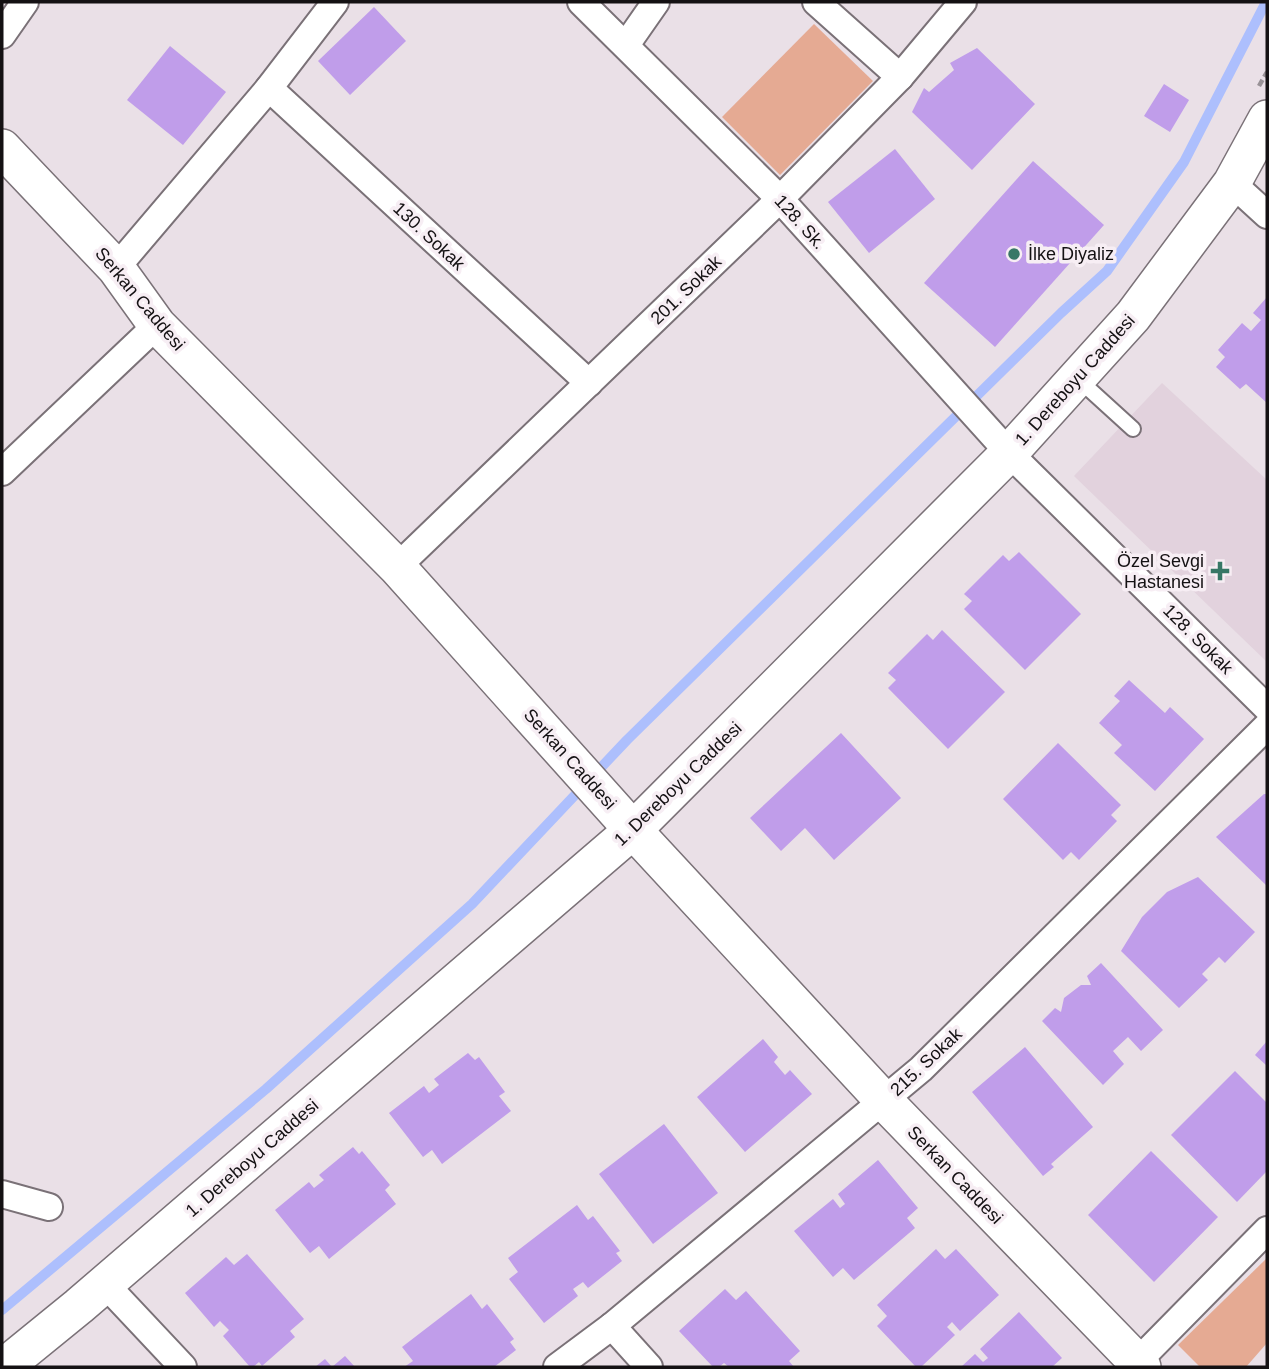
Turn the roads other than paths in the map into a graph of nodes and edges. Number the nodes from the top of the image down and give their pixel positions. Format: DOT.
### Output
graph roads {
  1 [pos="25,2"];
  2 [pos="335,2"];
  3 [pos="581,2"];
  4 [pos="656,2"];
  5 [pos="816,2"];
  6 [pos="963,2"];
  7 [pos="2,35"];
  8 [pos="626,44"];
  9 [pos="900,77"];
  10 [pos="269,88"];
  11 [pos="1267,119"];
  12 [pos="2,148"];
  13 [pos="1232,183"];
  14 [pos="780,199"];
  15 [pos="1267,215"];
  16 [pos="116,268"];
  17 [pos="157,326"];
  18 [pos="1077,378"];
  19 [pos="589,383"];
  20 [pos="1133,429"];
  21 [pos="1009,453"];
  22 [pos="2,472"];
  23 [pos="397,567"];
  24 [pos="1267,708"];
  25 [pos="1267,726"];
  26 [pos="633,830"];
  27 [pos="884,1101"];
  28 [pos="2,1194"];
  29 [pos="49,1207"];
  30 [pos="1267,1230"];
  31 [pos="105,1284"];
  32 [pos="612,1326"];
  33 [pos="1140,1365"];
  34 [pos="4,1367"];
  35 [pos="183,1367"];
  36 [pos="557,1367"];
  37 [pos="649,1367"];
  1 -- 7 [label="street"];
  2 -- 10 [label="street"];
  3 -- 8 [label="street, 128. Sk."];
  4 -- 8 [label="street"];
  5 -- 9 [label="street"];
  6 -- 9 [label="street, 201. Sokak"];
  8 -- 14 [label="street, 128. Sk."];
  9 -- 14 [label="street, 201. Sokak"];
  10 -- 16 [label="street"];
  10 -- 19 [label="street, 130. Sokak"];
  11 -- 13 [label="main road, 1. Dereboyu Caddesi"];
  12 -- 16 [label="main road, Serkan Caddesi"];
  13 -- 15 [label="street"];
  13 -- 18 [label="main road, 1. Dereboyu Caddesi"];
  14 -- 19 [label="street, 201. Sokak"];
  14 -- 21 [label="street, 128. Sk."];
  16 -- 17 [label="main road, Serkan Caddesi"];
  17 -- 22 [label="street"];
  17 -- 23 [label="main road, Serkan Caddesi"];
  18 -- 20 [label="lane"];
  18 -- 21 [label="main road, 1. Dereboyu Caddesi"];
  19 -- 23 [label="street, 201. Sokak"];
  21 -- 24 [label="street, 128. Sokak"];
  21 -- 26 [label="main road, 1. Dereboyu Caddesi"];
  23 -- 26 [label="main road, Serkan Caddesi"];
  25 -- 27 [label="street, 215. Sokak"];
  26 -- 27 [label="main road, Serkan Caddesi"];
  26 -- 31 [label="main road, 1. Dereboyu Caddesi"];
  27 -- 32 [label="street, 215. Sokak"];
  27 -- 33 [label="main road, Serkan Caddesi"];
  28 -- 29 [label="street"];
  30 -- 33 [label="street"];
  31 -- 34 [label="main road, 1. Dereboyu Caddesi"];
  31 -- 35 [label="street"];
  32 -- 36 [label="street, 215. Sokak"];
  32 -- 37 [label="street"];
}
